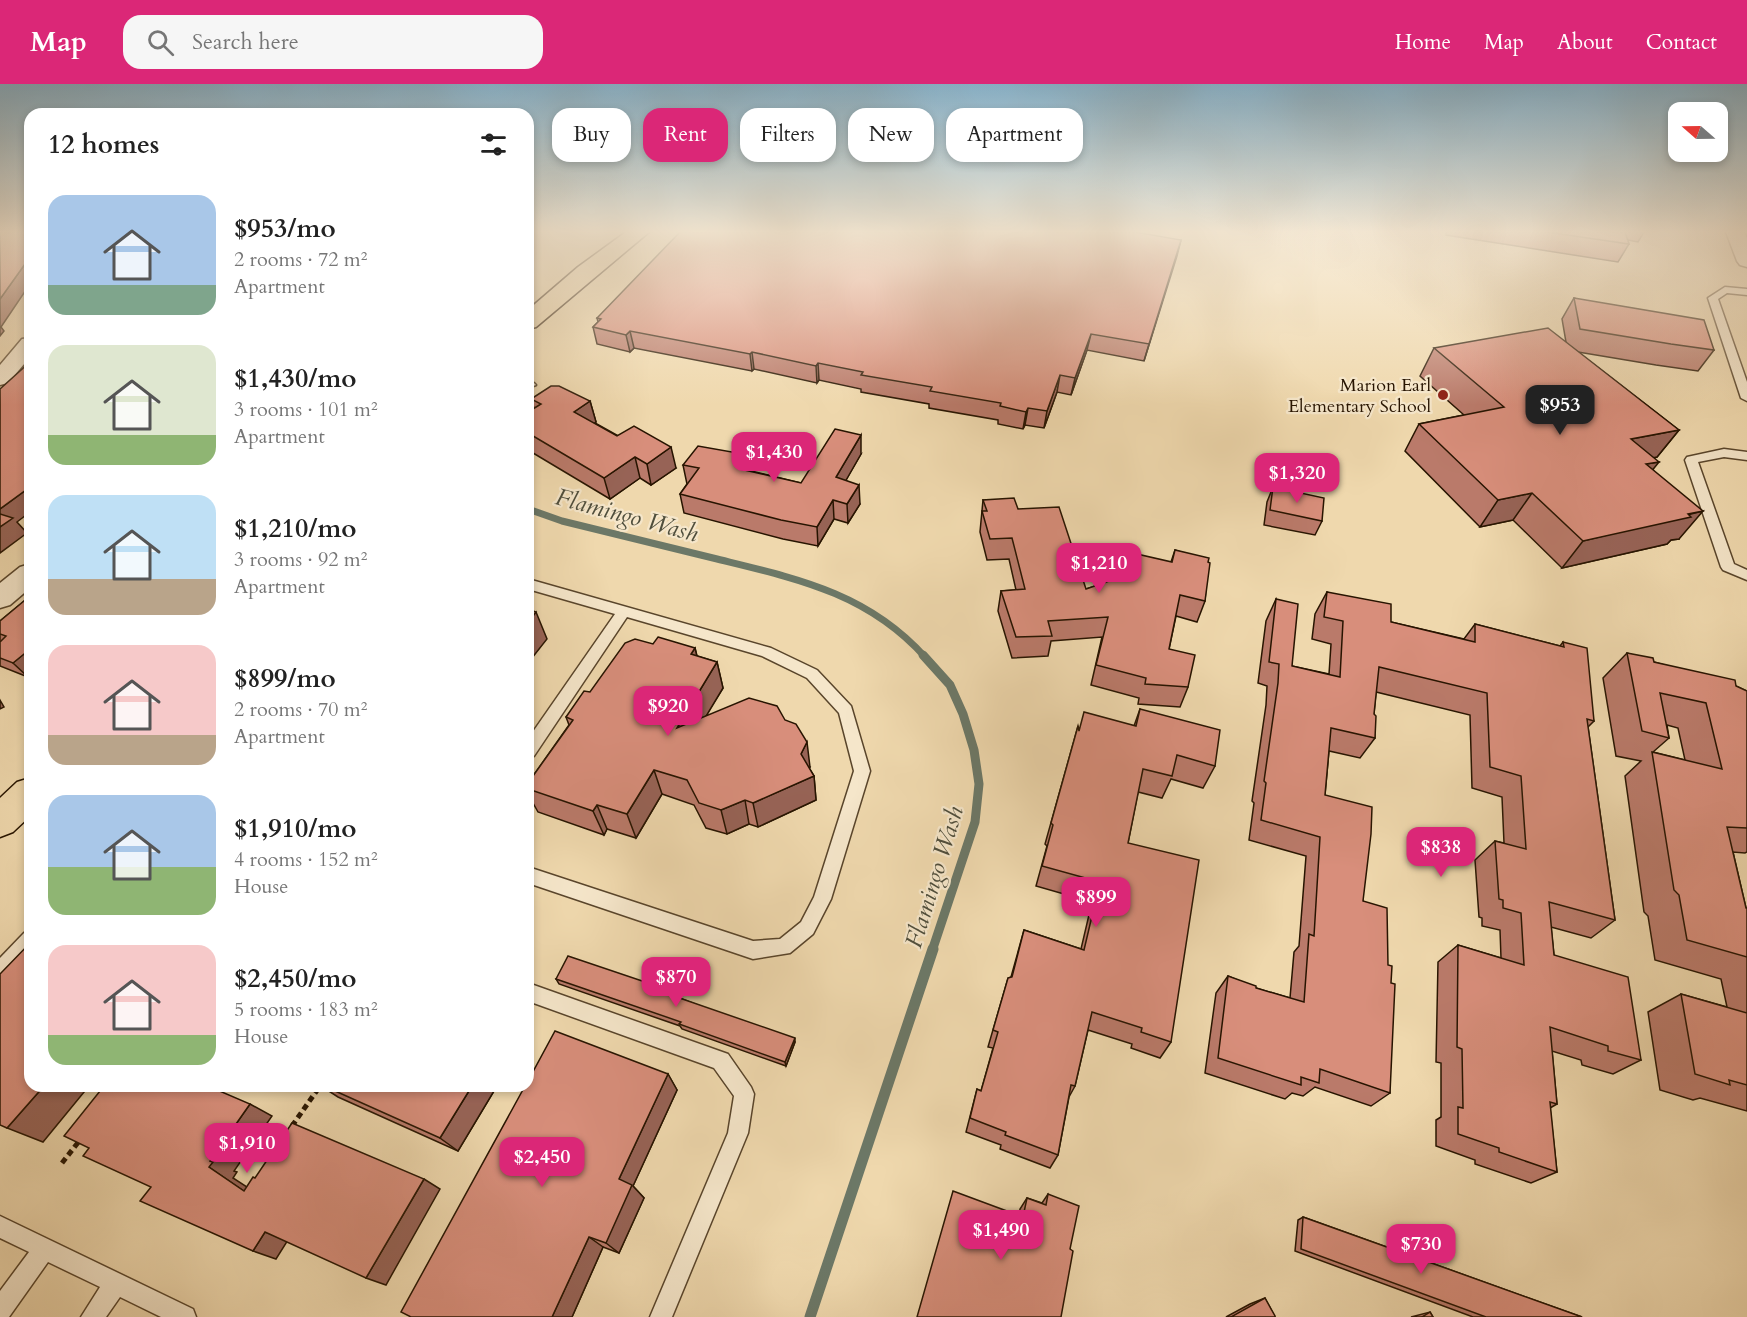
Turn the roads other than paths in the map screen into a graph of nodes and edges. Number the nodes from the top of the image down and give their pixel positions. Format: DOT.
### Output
graph roads {
  1 [pos="565,290"];
  2 [pos="1747,291"];
  3 [pos="534,316"];
  4 [pos="24,351"];
  5 [pos="0,378"];
  6 [pos="1747,398"];
  7 [pos="1747,456"];
  8 [pos="1747,576"];
  9 [pos="24,579"];
  10 [pos="534,586"];
  11 [pos="0,598"];
  12 [pos="624,611"];
  13 [pos="534,742"];
  14 [pos="534,877"];
  15 [pos="24,945"];
  16 [pos="0,971"];
  17 [pos="534,995"];
  18 [pos="0,1227"];
  19 [pos="45,1248"];
  20 [pos="116,1284"];
  21 [pos="0,1310"];
  22 [pos="92,1317"];
  23 [pos="184,1317"];
  24 [pos="661,1317"];
  1 -- 3 [label="main road"];
  2 -- 6 [label="lane"];
  4 -- 5 [label="street"];
  7 -- 8 [label="lane"];
  9 -- 11 [label="street"];
  10 -- 12 [label="lane"];
  12 -- 13 [label="lane"];
  12 -- 14 [label="lane"];
  15 -- 16 [label="lane"];
  17 -- 24 [label="lane"];
  18 -- 19 [label="lane"];
  19 -- 20 [label="lane"];
  19 -- 21 [label="lane"];
  20 -- 22 [label="lane"];
  20 -- 23 [label="lane"];
}
